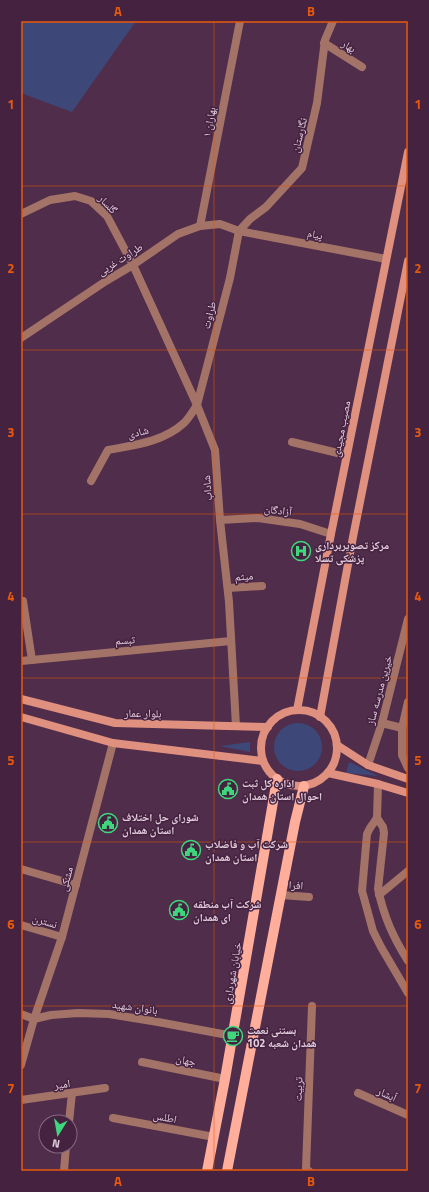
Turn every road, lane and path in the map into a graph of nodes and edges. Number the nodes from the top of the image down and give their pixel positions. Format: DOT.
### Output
graph roads {
  1 [pos="240,21"];
  2 [pos="334,21"];
  3 [pos="324,43"];
  4 [pos="362,67"];
  5 [pos="408,152"];
  6 [pos="21,214"];
  7 [pos="200,226"];
  8 [pos="239,231"];
  9 [pos="386,260"];
  10 [pos="408,263"];
  11 [pos="133,266"];
  12 [pos="21,338"];
  13 [pos="197,405"];
  14 [pos="292,442"];
  15 [pos="346,455"];
  16 [pos="91,481"];
  17 [pos="220,520"];
  18 [pos="331,534"];
  19 [pos="262,586"];
  20 [pos="228,588"];
  21 [pos="23,600"];
  22 [pos="408,619"];
  23 [pos="231,641"];
  24 [pos="32,660"];
  25 [pos="21,661"];
  26 [pos="21,699"];
  27 [pos="408,702"];
  28 [pos="297,710"];
  29 [pos="320,717"];
  30 [pos="21,718"];
  31 [pos="382,723"];
  32 [pos="236,726"];
  33 [pos="268,727"];
  34 [pos="402,728"];
  35 [pos="113,743"];
  36 [pos="337,745"];
  37 [pos="263,761"];
  38 [pos="368,765"];
  39 [pos="408,768"];
  40 [pos="328,773"];
  41 [pos="277,779"];
  42 [pos="408,779"];
  43 [pos="378,784"];
  44 [pos="304,786"];
  45 [pos="408,793"];
  46 [pos="377,818"];
  47 [pos="21,869"];
  48 [pos="408,871"];
  49 [pos="76,885"];
  50 [pos="281,895"];
  51 [pos="380,895"];
  52 [pos="309,897"];
  53 [pos="21,925"];
  54 [pos="62,937"];
  55 [pos="408,961"];
  56 [pos="408,993"];
  57 [pos="312,1006"];
  58 [pos="21,1014"];
  59 [pos="34,1019"];
  60 [pos="233,1036"];
  61 [pos="142,1062"];
  62 [pos="21,1066"];
  63 [pos="225,1079"];
  64 [pos="106,1088"];
  65 [pos="72,1093"];
  66 [pos="358,1093"];
  67 [pos="21,1100"];
  68 [pos="70,1114"];
  69 [pos="408,1115"];
  70 [pos="113,1118"];
  71 [pos="214,1137"];
  72 [pos="65,1154"];
  73 [pos="64,1171"];
  74 [pos="207,1171"];
  75 [pos="227,1171"];
  76 [pos="308,1171"];
  1 -- 7 [label="street, بهاران ۱"];
  2 -- 3 [label="street, نگارستان"];
  3 -- 4 [label="street, بهار"];
  3 -- 8 [label="street, نگارستان"];
  5 -- 9 [label="main road, مصیب مجیدی"];
  6 -- 11 [label="street, گلسار"];
  7 -- 8 [label="street, طراوت غربی"];
  7 -- 11 [label="street, طراوت غربی"];
  8 -- 9 [label="street, پیام"];
  8 -- 13 [label="street, طراوت"];
  9 -- 15 [label="main road, مصیب مجیدی"];
  10 -- 29 [label="main road"];
  11 -- 12 [label="street, طراوت غربی"];
  11 -- 13 [label="street, شاداب"];
  13 -- 16 [label="street, شادی"];
  13 -- 17 [label="street, شاداب"];
  14 -- 15 [label="street"];
  15 -- 18 [label="main road, مصیب مجیدی"];
  17 -- 18 [label="street, آزادگان"];
  17 -- 20 [label="street, شاداب"];
  18 -- 28 [label="main road, مصیب مجیدی"];
  19 -- 20 [label="street, میثم"];
  20 -- 23 [label="street, شاداب"];
  21 -- 24 [label="street"];
  22 -- 31 [label="street, خیرین مدرسه ساز"];
  23 -- 24 [label="street, تبسم"];
  23 -- 32 [label="street, شاداب"];
  24 -- 25 [label="street, تبسم"];
  26 -- 32 [label="main road, بلوار عمار"];
  27 -- 34 [label="street"];
  28 -- 29 [label="main road"];
  28 -- 33 [label="main road"];
  29 -- 36 [label="main road"];
  30 -- 35 [label="main road"];
  31 -- 34 [label="street"];
  31 -- 38 [label="street, خیرین مدرسه ساز"];
  32 -- 33 [label="main road, بلوار عمار"];
  33 -- 37 [label="main road"];
  34 -- 39 [label="street"];
  35 -- 37 [label="main road"];
  35 -- 49 [label="street, مشکی"];
  36 -- 38 [label="main road"];
  36 -- 40 [label="main road"];
  37 -- 41 [label="main road"];
  38 -- 42 [label="main road"];
  40 -- 43 [label="main road"];
  40 -- 44 [label="main road"];
  41 -- 44 [label="main road"];
  41 -- 60 [label="main road, خیابان شهرداری"];
  43 -- 45 [label="main road"];
  43 -- 46 [label="street"];
  44 -- 50 [label="main road"];
  46 -- 51 [label="street"];
  46 -- 56 [label="street"];
  47 -- 49 [label="street"];
  48 -- 51 [label="street"];
  49 -- 54 [label="street, مشکی"];
  50 -- 52 [label="street, افرا"];
  50 -- 75 [label="main road"];
  51 -- 55 [label="street"];
  53 -- 54 [label="street, نسترن"];
  54 -- 59 [label="street, مشکی"];
  57 -- 76 [label="street, تربیت"];
  58 -- 59 [label="street"];
  59 -- 60 [label="street, بانوان شهید"];
  59 -- 62 [label="street, مشکی"];
  60 -- 63 [label="main road, خیابان شهرداری"];
  61 -- 63 [label="street, جهان"];
  63 -- 71 [label="main road, خیابان شهرداری"];
  64 -- 65 [label="street, امیر"];
  65 -- 67 [label="street, امیر"];
  65 -- 68 [label="street"];
  66 -- 69 [label="street, آبشار"];
  70 -- 71 [label="street, اطلس"];
  71 -- 74 [label="main road, خیابان شهرداری"];
  72 -- 73 [label="street"];
}
